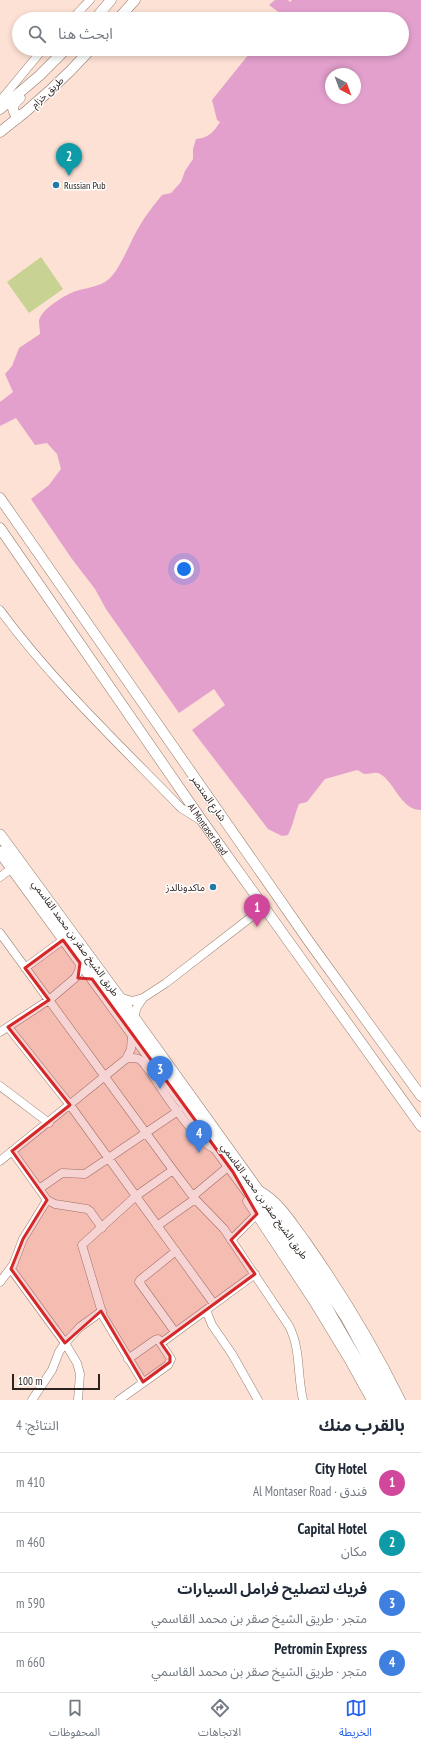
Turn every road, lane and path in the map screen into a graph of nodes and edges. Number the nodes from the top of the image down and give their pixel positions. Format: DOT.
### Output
graph roads {
  1 [pos="90,0"];
  2 [pos="111,0"];
  3 [pos="135,0"];
  4 [pos="79,12"];
  5 [pos="101,12"];
  6 [pos="124,12"];
  7 [pos="37,56"];
  8 [pos="59,56"];
  9 [pos="84,56"];
  10 [pos="39,76"];
  11 [pos="0,101"];
  12 [pos="0,109"];
  13 [pos="18,118"];
  14 [pos="0,132"];
  15 [pos="0,498"];
  16 [pos="0,528"];
  17 [pos="0,610"];
  18 [pos="203,822"];
  19 [pos="0,835"];
  20 [pos="0,852"];
  21 [pos="12,868"];
  22 [pos="0,877"];
  23 [pos="264,907"];
  24 [pos="1,936"];
  25 [pos="63,940"];
  26 [pos="80,963"];
  27 [pos="25,968"];
  28 [pos="76,978"];
  29 [pos="92,979"];
  30 [pos="120,997"];
  31 [pos="143,998"];
  32 [pos="49,1000"];
  33 [pos="134,1017"];
  34 [pos="8,1027"];
  35 [pos="0,1032"];
  36 [pos="132,1034"];
  37 [pos="126,1059"];
  38 [pos="152,1073"];
  39 [pos="104,1077"];
  40 [pos="163,1077"];
  41 [pos="0,1086"];
  42 [pos="421,1096"];
  43 [pos="70,1105"];
  44 [pos="178,1111"];
  45 [pos="48,1123"];
  46 [pos="421,1126"];
  47 [pos="146,1133"];
  48 [pos="216,1149"];
  49 [pos="12,1151"];
  50 [pos="109,1159"];
  51 [pos="0,1161"];
  52 [pos="231,1169"];
  53 [pos="173,1170"];
  54 [pos="39,1189"];
  55 [pos="136,1196"];
  56 [pos="194,1197"];
  57 [pos="47,1200"];
  58 [pos="257,1214"];
  59 [pos="157,1226"];
  60 [pos="102,1228"];
  61 [pos="231,1240"];
  62 [pos="176,1251"];
  63 [pos="11,1269"];
  64 [pos="255,1274"];
  65 [pos="0,1282"];
  66 [pos="214,1304"];
  67 [pos="206,1310"];
  68 [pos="102,1311"];
  69 [pos="175,1332"];
  70 [pos="161,1342"];
  71 [pos="65,1343"];
  72 [pos="128,1359"];
  73 [pos="143,1382"];
  74 [pos="121,1399"];
  75 [pos="394,1399"];
  76 [pos="32,1400"];
  77 [pos="78,1400"];
  78 [pos="258,1400"];
  79 [pos="303,1400"];
  80 [pos="372,1400"];
  1 -- 4 [label="street"];
  2 -- 5 [label="main road"];
  3 -- 6 [label="main road"];
  7 -- 11 [label="street"];
  8 -- 10 [label="main road, طريق خزام"];
  9 -- 13 [label="main road, طريق خزام"];
  10 -- 12 [label="main road, طريق خزام"];
  10 -- 13 [label="main road"];
  13 -- 14 [label="main road, طريق خزام"];
  15 -- 42 [label="main road, شارع المنتصر"];
  16 -- 18 [label="main road, Al Montaser Road"];
  17 -- 18 [label="street"];
  18 -- 23 [label="main road, Al Montaser Road"];
  19 -- 30 [label="highway, طريق الشيخ صقر بن محمد القاسمي"];
  20 -- 21 [label="highway, طريق الشيخ صقر بن محمد القاسمي"];
  21 -- 22 [label="street"];
  21 -- 25 [label="highway, طريق الشيخ صقر بن محمد القاسمي"];
  23 -- 31 [label="street"];
  23 -- 46 [label="main road, Al Montaser Road"];
  24 -- 27 [label="street"];
  25 -- 26 [label="highway, طريق الشيخ صقر بن محمد القاسمي"];
  25 -- 27 [label="street"];
  26 -- 28 [label="street"];
  26 -- 29 [label="highway, طريق الشيخ صقر بن محمد القاسمي"];
  27 -- 32 [label="street"];
  28 -- 29 [label="street"];
  28 -- 32 [label="street"];
  29 -- 36 [label="highway, طريق الشيخ صقر بن محمد القاسمي"];
  30 -- 31 [label="street"];
  30 -- 33 [label="highway, طريق الشيخ صقر بن محمد القاسمي"];
  31 -- 33 [label="street"];
  32 -- 34 [label="street"];
  32 -- 39 [label="street"];
  33 -- 75 [label="highway, طريق الشيخ صقر بن محمد القاسمي"];
  34 -- 35 [label="street"];
  34 -- 43 [label="street"];
  36 -- 37 [label="street"];
  36 -- 40 [label="highway, طريق الشيخ صقر بن محمد القاسمي"];
  37 -- 38 [label="street"];
  37 -- 39 [label="street"];
  38 -- 40 [label="street"];
  38 -- 44 [label="street"];
  39 -- 43 [label="street"];
  39 -- 47 [label="street"];
  40 -- 48 [label="highway, طريق الشيخ صقر بن محمد القاسمي"];
  41 -- 45 [label="street"];
  43 -- 45 [label="street"];
  43 -- 50 [label="street"];
  44 -- 47 [label="street"];
  44 -- 48 [label="street"];
  45 -- 49 [label="street"];
  47 -- 50 [label="street"];
  47 -- 53 [label="street"];
  48 -- 52 [label="highway, طريق الشيخ صقر بن محمد القاسمي"];
  49 -- 51 [label="street"];
  49 -- 54 [label="street"];
  50 -- 54 [label="street"];
  50 -- 55 [label="street"];
  52 -- 56 [label="street"];
  52 -- 58 [label="main road"];
  52 -- 75 [label="highway, طريق الشيخ صقر بن محمد القاسمي"];
  53 -- 55 [label="street"];
  53 -- 56 [label="street"];
  54 -- 57 [label="street"];
  55 -- 59 [label="street"];
  55 -- 60 [label="street"];
  56 -- 59 [label="street"];
  56 -- 61 [label="street"];
  57 -- 60 [label="street"];
  57 -- 63 [label="street"];
  58 -- 61 [label="street"];
  58 -- 80 [label="main road"];
  59 -- 62 [label="street"];
  60 -- 68 [label="street"];
  61 -- 64 [label="street"];
  62 -- 66 [label="street"];
  62 -- 69 [label="street"];
  63 -- 65 [label="street"];
  63 -- 71 [label="street"];
  64 -- 66 [label="street"];
  64 -- 79 [label="street"];
  66 -- 67 [label="street"];
  67 -- 69 [label="street"];
  67 -- 78 [label="street"];
  68 -- 71 [label="street"];
  68 -- 72 [label="street"];
  69 -- 70 [label="street"];
  70 -- 72 [label="street"];
  70 -- 73 [label="street"];
  71 -- 76 [label="street"];
  71 -- 77 [label="street"];
  72 -- 73 [label="street"];
  73 -- 74 [label="street"];
}
